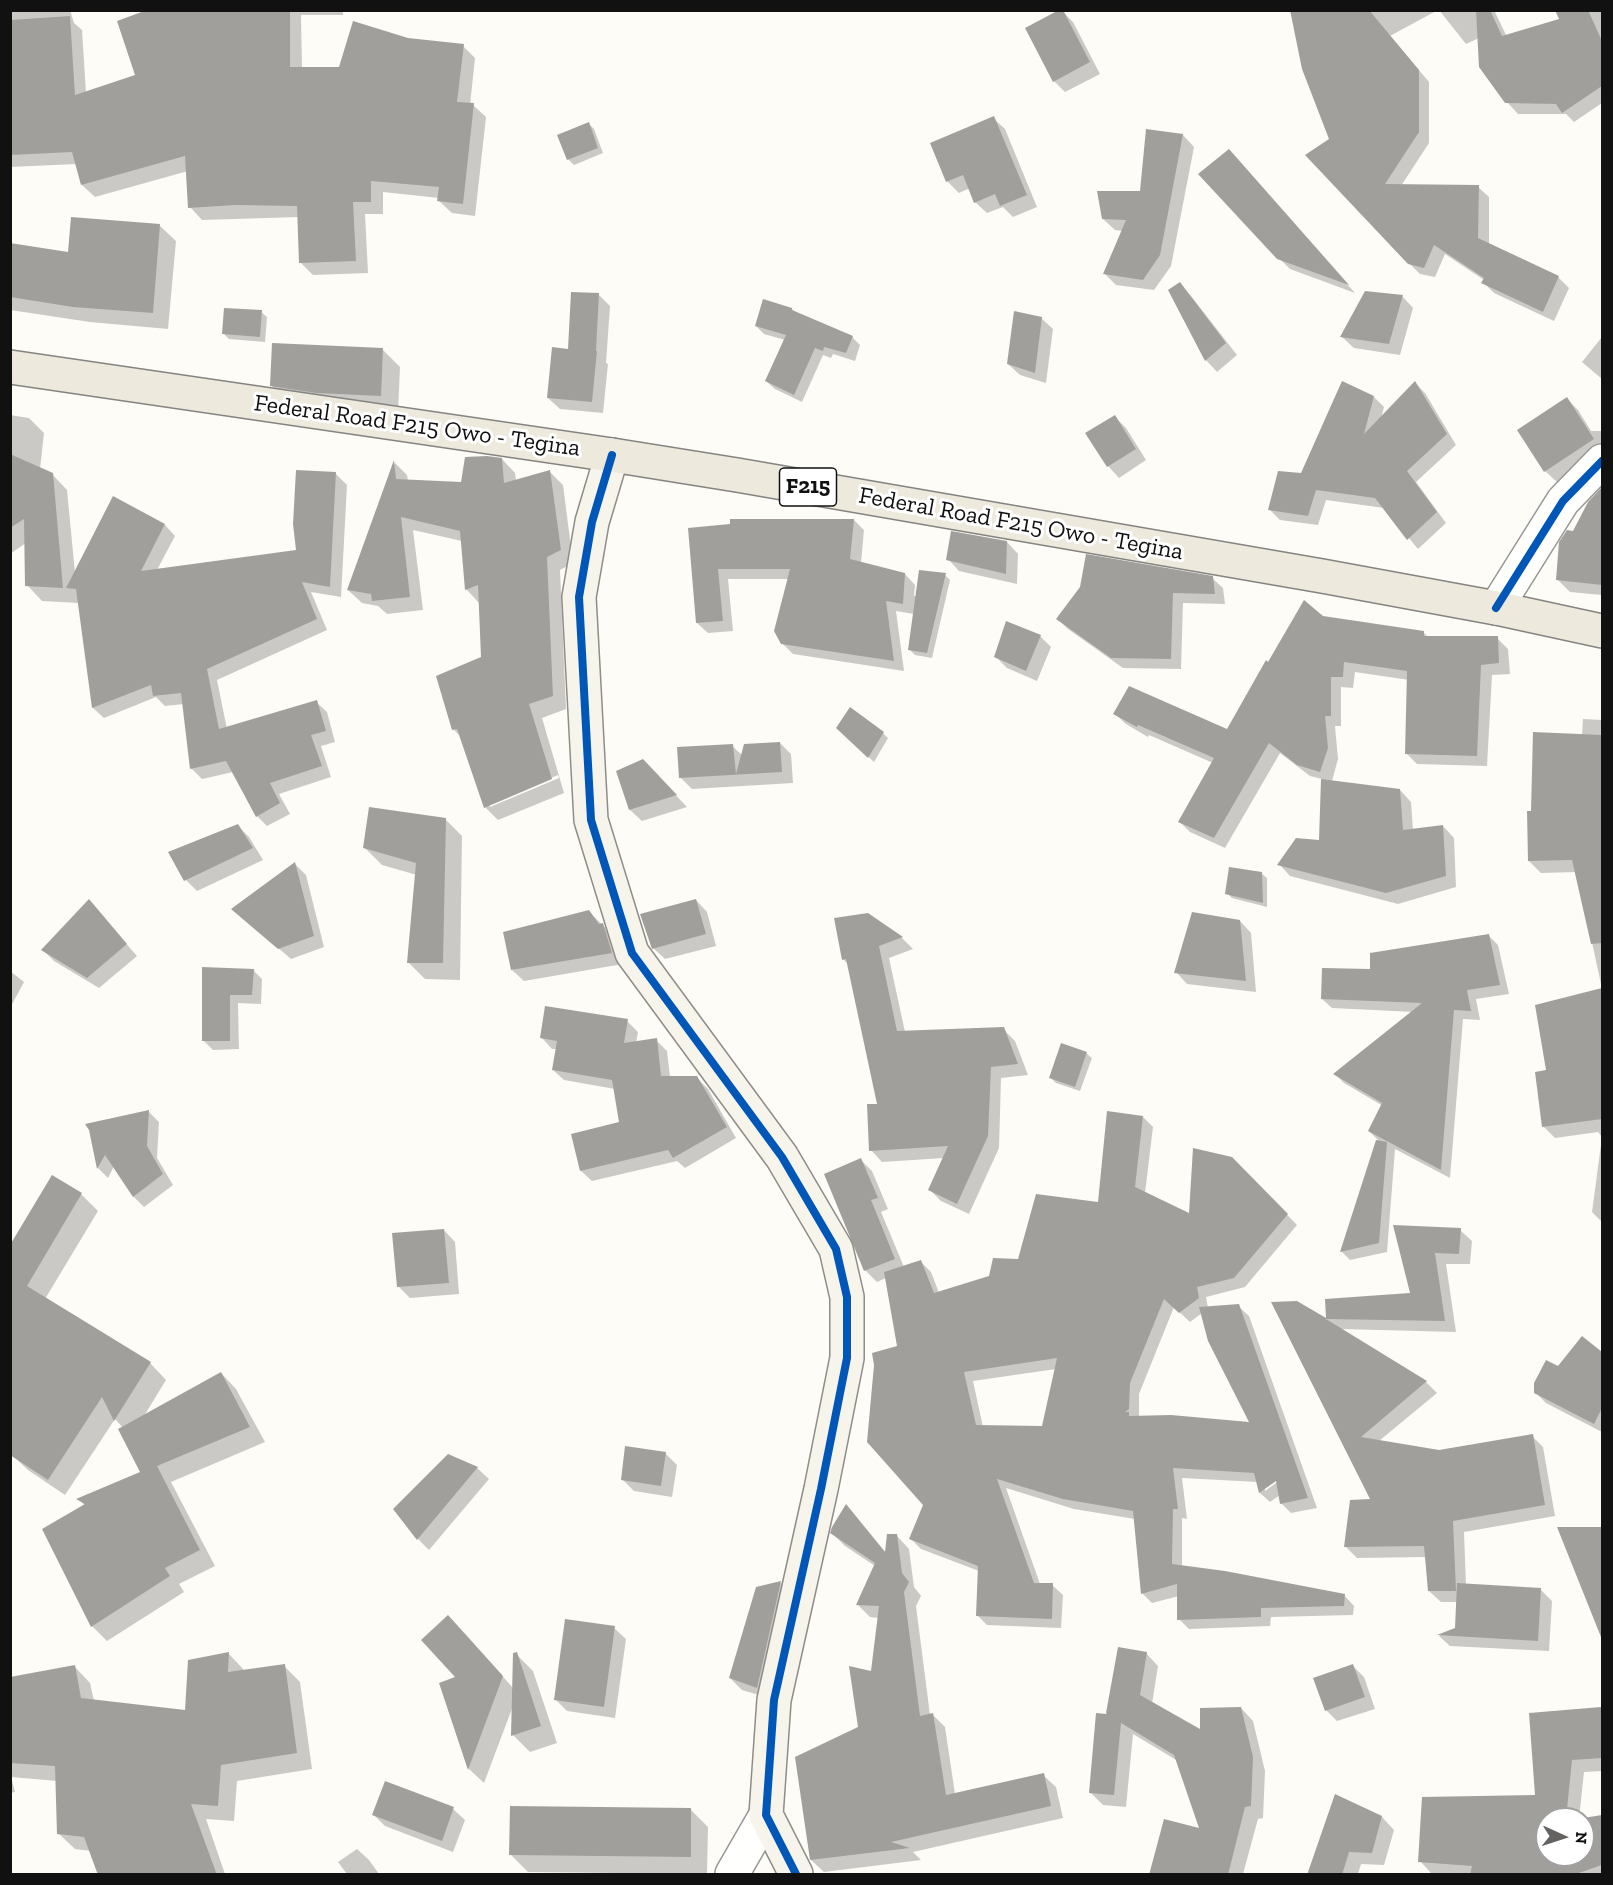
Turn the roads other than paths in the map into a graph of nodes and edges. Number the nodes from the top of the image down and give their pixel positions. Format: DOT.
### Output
graph roads {
  1 [pos="10,367"];
  2 [pos="612,454"];
  3 [pos="1602,461"];
  4 [pos="1496,608"];
  5 [pos="1602,631"];
  6 [pos="766,1815"];
  7 [pos="732,1875"];
  8 [pos="796,1875"];
  1 -- 2 [label="main road, Federal Road F215 Owo - Tegina / F215"];
  2 -- 4 [label="main road, Federal Road F215 Owo - Tegina / F215"];
  2 -- 6 [label="street"];
  3 -- 4 [label="street"];
  4 -- 5 [label="main road, Federal Road F215 Owo - Tegina / F215"];
  6 -- 7 [label="street"];
  6 -- 8 [label="street"];
}
